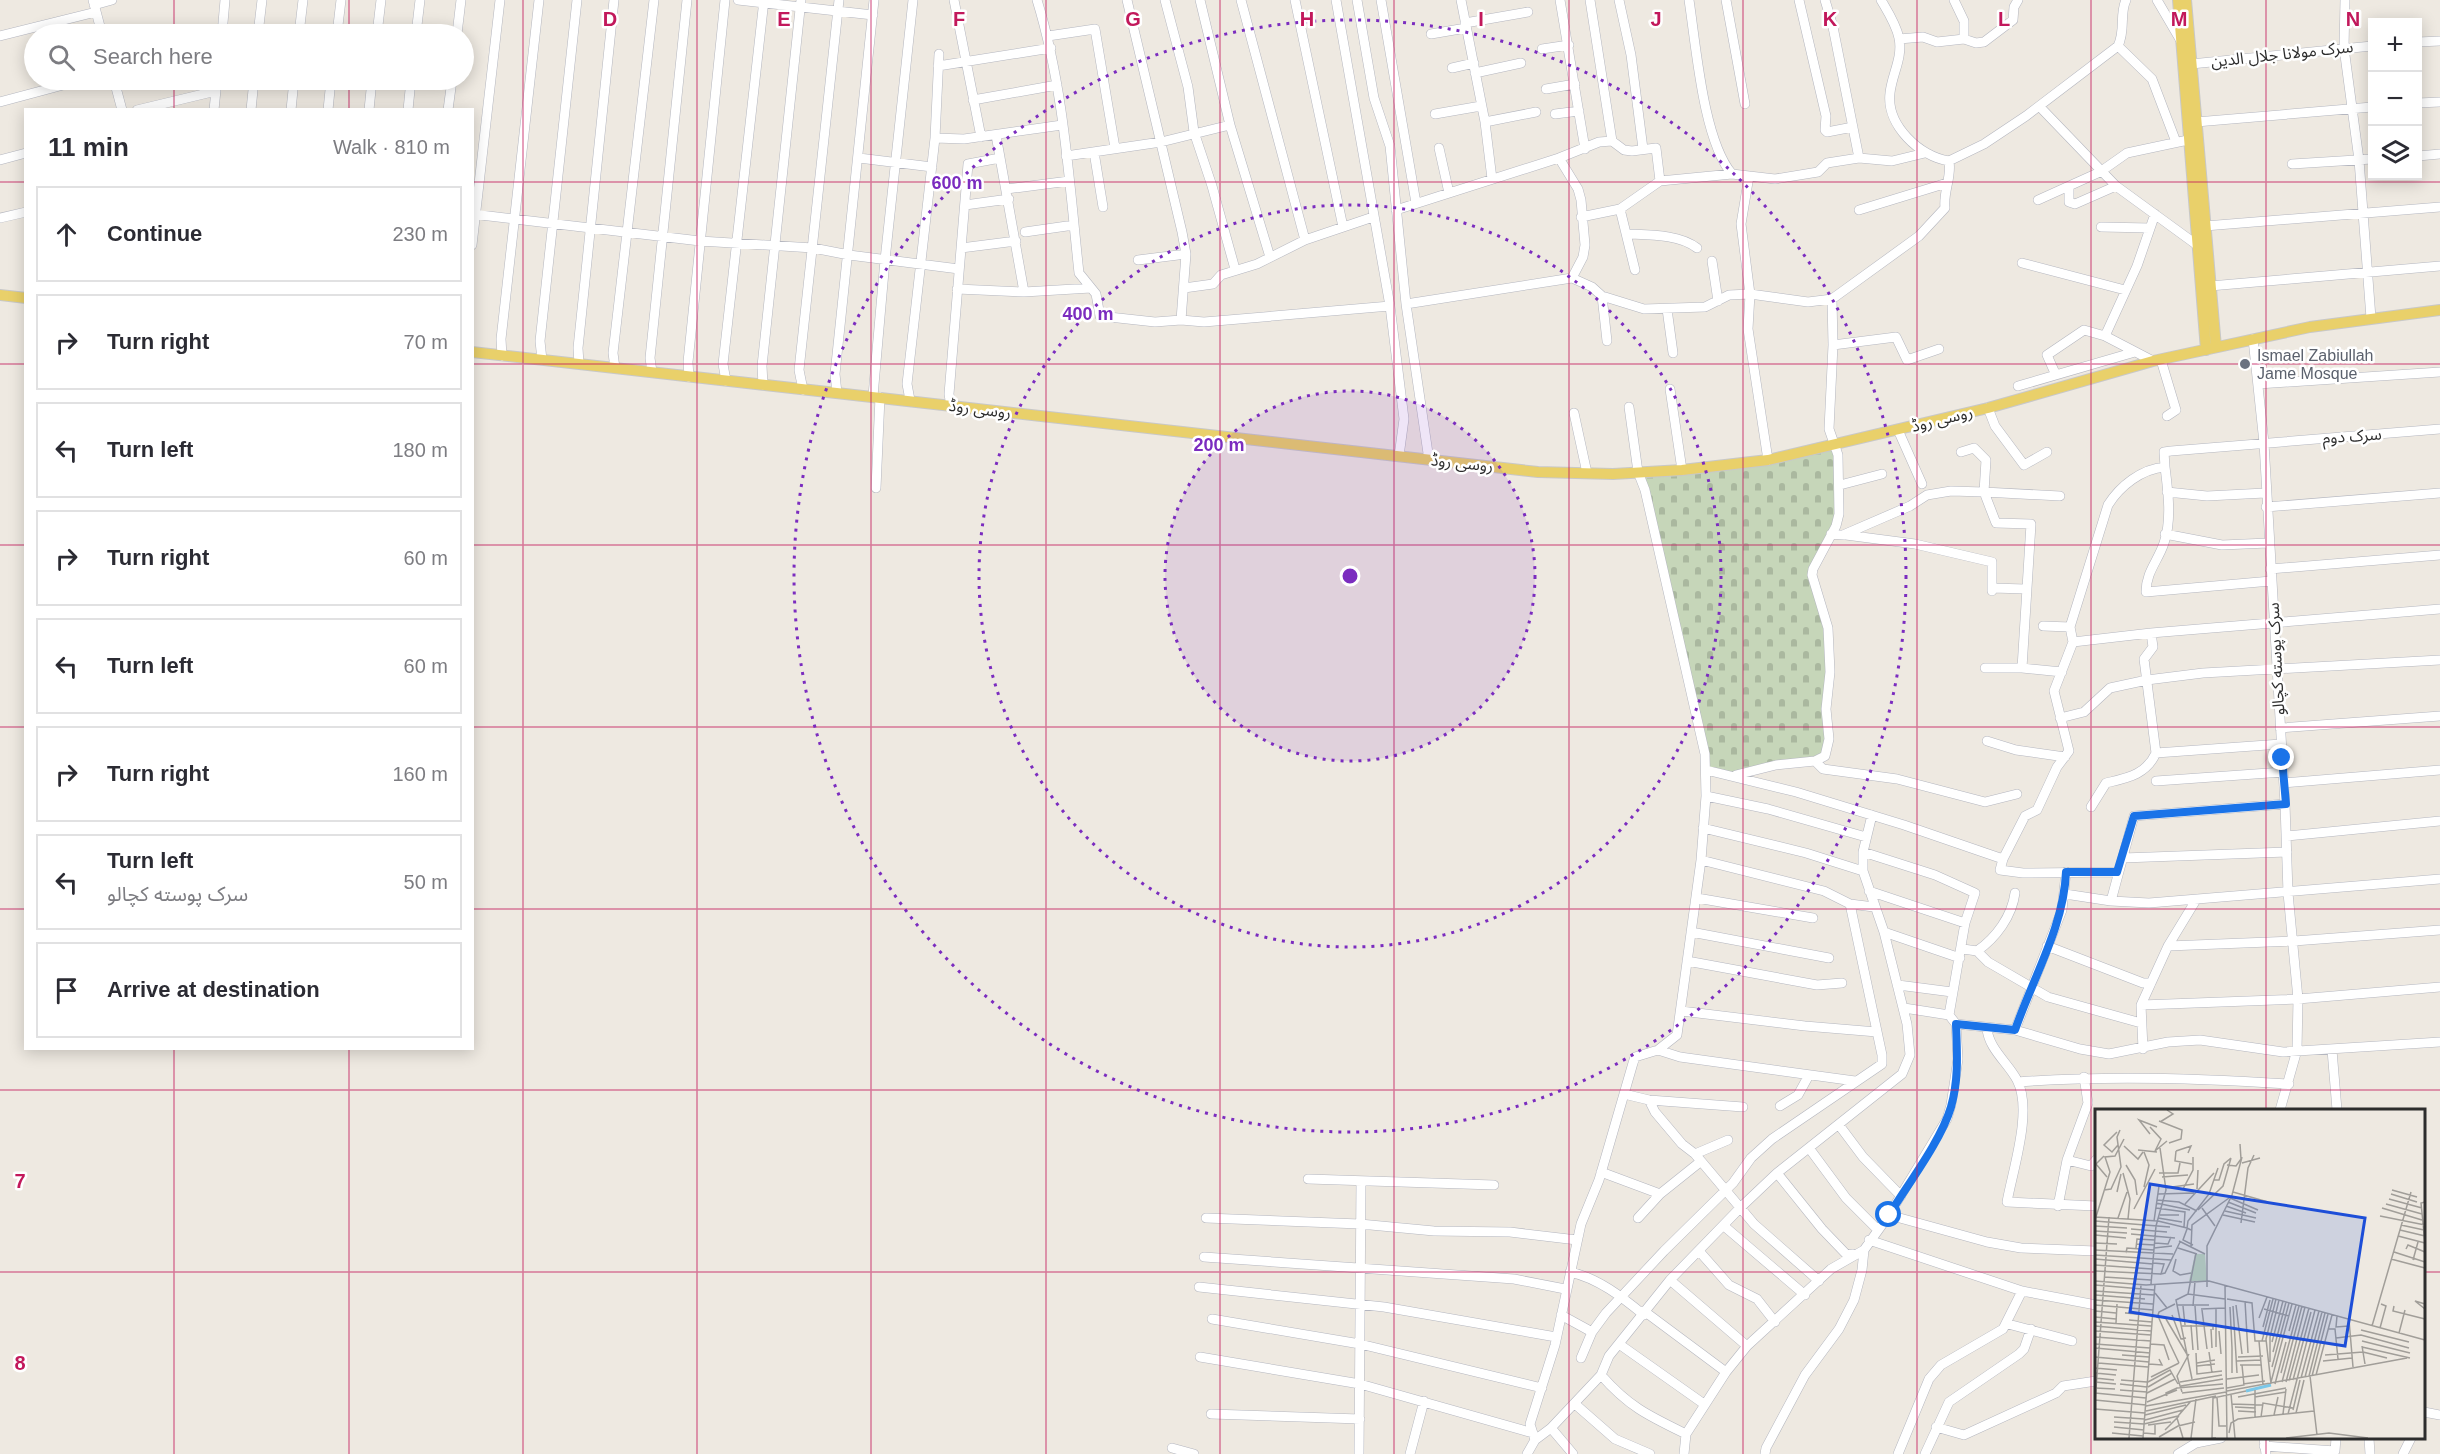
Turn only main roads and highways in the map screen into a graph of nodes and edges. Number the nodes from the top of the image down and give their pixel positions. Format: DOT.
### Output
graph roads {
  1 [pos="2178,0"];
  2 [pos="2186,0"];
  3 [pos="2184,41"];
  4 [pos="0,295"];
  5 [pos="24,298"];
  6 [pos="2440,310"];
  7 [pos="2211,349"];
  8 [pos="474,352"];
  1 -- 3 [label="main road"];
  2 -- 3 [label="main road"];
  3 -- 7 [label="main road"];
  3 -- 7 [label="main road"];
  4 -- 5 [label="main road"];
  6 -- 7 [label="main road, روسی روڈ"];
  7 -- 8 [label="main road, روسی روڈ"];
}
